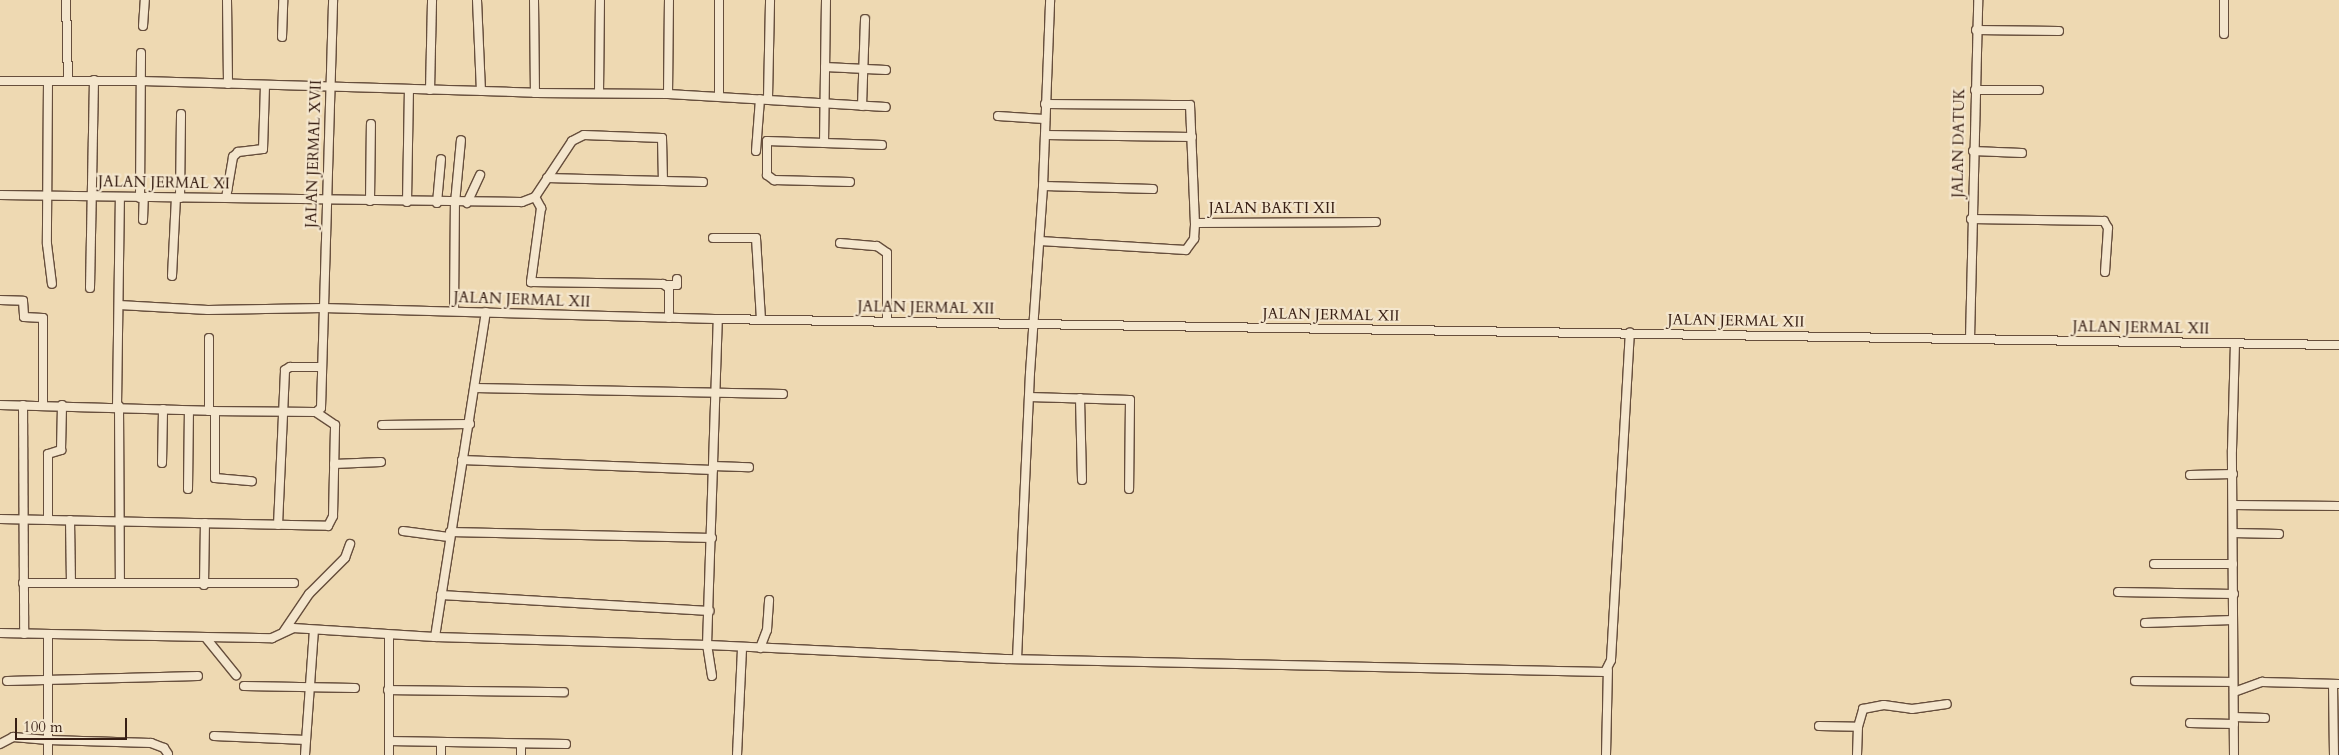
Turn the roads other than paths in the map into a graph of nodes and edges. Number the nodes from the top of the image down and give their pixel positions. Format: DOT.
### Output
graph roads {
  1 [pos="66,0"];
  2 [pos="144,0"];
  3 [pos="227,0"];
  4 [pos="283,0"];
  5 [pos="333,0"];
  6 [pos="432,0"];
  7 [pos="477,0"];
  8 [pos="534,0"];
  9 [pos="600,0"];
  10 [pos="669,0"];
  11 [pos="719,0"];
  12 [pos="770,0"];
  13 [pos="826,0"];
  14 [pos="1050,0"];
  15 [pos="1978,0"];
  16 [pos="2224,0"];
  17 [pos="865,19"];
  18 [pos="144,26"];
  19 [pos="1976,30"];
  20 [pos="2058,32"];
  21 [pos="2224,34"];
  22 [pos="282,37"];
  23 [pos="142,53"];
  24 [pos="825,67"];
  25 [pos="863,68"];
  26 [pos="886,70"];
  27 [pos="94,80"];
  28 [pos="0,81"];
  29 [pos="68,81"];
  30 [pos="142,81"];
  31 [pos="48,82"];
  32 [pos="228,84"];
  33 [pos="265,85"];
  34 [pos="330,88"];
  35 [pos="409,90"];
  36 [pos="430,90"];
  37 [pos="1975,90"];
  38 [pos="2039,90"];
  39 [pos="481,91"];
  40 [pos="535,93"];
  41 [pos="599,93"];
  42 [pos="668,94"];
  43 [pos="719,95"];
  44 [pos="764,99"];
  45 [pos="824,104"];
  46 [pos="1045,104"];
  47 [pos="862,106"];
  48 [pos="886,107"];
  49 [pos="181,114"];
  50 [pos="998,116"];
  51 [pos="1044,119"];
  52 [pos="370,124"];
  53 [pos="1045,135"];
  54 [pos="1192,138"];
  55 [pos="461,140"];
  56 [pos="824,143"];
  57 [pos="882,145"];
  58 [pos="756,151"];
  59 [pos="1972,151"];
  60 [pos="2022,153"];
  61 [pos="441,158"];
  62 [pos="480,175"];
  63 [pos="547,178"];
  64 [pos="664,181"];
  65 [pos="702,182"];
  66 [pos="850,182"];
  67 [pos="1043,186"];
  68 [pos="1153,189"];
  69 [pos="0,195"];
  70 [pos="47,195"];
  71 [pos="93,196"];
  72 [pos="120,197"];
  73 [pos="535,197"];
  74 [pos="142,198"];
  75 [pos="178,198"];
  76 [pos="226,198"];
  77 [pos="327,200"];
  78 [pos="370,201"];
  79 [pos="407,202"];
  80 [pos="437,203"];
  81 [pos="455,203"];
  82 [pos="467,203"];
  83 [pos="1971,219"];
  84 [pos="143,220"];
  85 [pos="1376,222"];
  86 [pos="1195,223"];
  87 [pos="713,238"];
  88 [pos="1040,242"];
  89 [pos="840,243"];
  90 [pos="2105,272"];
  91 [pos="172,276"];
  92 [pos="677,279"];
  93 [pos="52,284"];
  94 [pos="667,285"];
  95 [pos="90,288"];
  96 [pos="0,300"];
  97 [pos="118,305"];
  98 [pos="323,308"];
  99 [pos="454,311"];
  100 [pos="486,312"];
  101 [pos="669,318"];
  102 [pos="718,319"];
  103 [pos="761,320"];
  104 [pos="887,321"];
  105 [pos="1034,324"];
  106 [pos="1630,333"];
  107 [pos="210,338"];
  108 [pos="1970,339"];
  109 [pos="2236,343"];
  110 [pos="2339,345"];
  111 [pos="322,367"];
  112 [pos="475,388"];
  113 [pos="717,394"];
  114 [pos="783,394"];
  115 [pos="1029,397"];
  116 [pos="1080,398"];
  117 [pos="0,405"];
  118 [pos="23,405"];
  119 [pos="43,405"];
  120 [pos="62,405"];
  121 [pos="118,406"];
  122 [pos="163,409"];
  123 [pos="189,411"];
  124 [pos="212,411"];
  125 [pos="284,411"];
  126 [pos="316,412"];
  127 [pos="470,424"];
  128 [pos="382,425"];
  129 [pos="462,460"];
  130 [pos="381,462"];
  131 [pos="162,463"];
  132 [pos="334,464"];
  133 [pos="748,466"];
  134 [pos="713,468"];
  135 [pos="2233,474"];
  136 [pos="2190,475"];
  137 [pos="1082,480"];
  138 [pos="252,481"];
  139 [pos="188,489"];
  140 [pos="1129,489"];
  141 [pos="2233,505"];
  142 [pos="2339,506"];
  143 [pos="0,519"];
  144 [pos="22,519"];
  145 [pos="48,520"];
  146 [pos="70,520"];
  147 [pos="120,521"];
  148 [pos="205,523"];
  149 [pos="278,525"];
  150 [pos="403,530"];
  151 [pos="2233,533"];
  152 [pos="449,534"];
  153 [pos="2280,534"];
  154 [pos="712,538"];
  155 [pos="350,544"];
  156 [pos="2154,564"];
  157 [pos="2233,564"];
  158 [pos="120,582"];
  159 [pos="24,583"];
  160 [pos="71,583"];
  161 [pos="294,583"];
  162 [pos="204,585"];
  163 [pos="2118,592"];
  164 [pos="2234,594"];
  165 [pos="441,595"];
  166 [pos="770,600"];
  167 [pos="710,611"];
  168 [pos="2233,620"];
  169 [pos="2145,623"];
  170 [pos="314,630"];
  171 [pos="282,632"];
  172 [pos="0,633"];
  173 [pos="24,634"];
  174 [pos="48,635"];
  175 [pos="390,635"];
  176 [pos="435,637"];
  177 [pos="206,638"];
  178 [pos="707,645"];
  179 [pos="742,648"];
  180 [pos="760,648"];
  181 [pos="1017,659"];
  182 [pos="1608,670"];
  183 [pos="198,676"];
  184 [pos="236,676"];
  185 [pos="712,676"];
  186 [pos="49,680"];
  187 [pos="7,681"];
  188 [pos="2135,681"];
  189 [pos="2234,682"];
  190 [pos="2336,684"];
  191 [pos="244,686"];
  192 [pos="311,686"];
  193 [pos="355,688"];
  194 [pos="388,690"];
  195 [pos="564,692"];
  196 [pos="2234,692"];
  197 [pos="1947,704"];
  198 [pos="2265,718"];
  199 [pos="2234,721"];
  200 [pos="2190,723"];
  201 [pos="1819,726"];
  202 [pos="1858,727"];
  203 [pos="214,736"];
  204 [pos="48,740"];
  205 [pos="306,740"];
  206 [pos="389,741"];
  207 [pos="441,742"];
  208 [pos="0,744"];
  209 [pos="521,744"];
  210 [pos="566,744"];
  211 [pos="168,754"];
  212 [pos="48,755"];
  213 [pos="305,755"];
  214 [pos="389,755"];
  215 [pos="441,755"];
  216 [pos="521,755"];
  217 [pos="737,755"];
  218 [pos="1606,755"];
  219 [pos="1857,755"];
  220 [pos="2234,755"];
  221 [pos="2334,755"];
  1 -- 29 [label="street"];
  2 -- 18 [label="street"];
  3 -- 32 [label="street"];
  4 -- 22 [label="street"];
  5 -- 34 [label="street, JALAN JERMAL XVII"];
  6 -- 36 [label="street"];
  7 -- 39 [label="street"];
  8 -- 40 [label="street"];
  9 -- 41 [label="street"];
  10 -- 42 [label="street"];
  11 -- 43 [label="street"];
  12 -- 44 [label="street"];
  13 -- 24 [label="street"];
  14 -- 46 [label="street"];
  15 -- 19 [label="street, JALAN DATUK"];
  16 -- 21 [label="street"];
  17 -- 25 [label="street"];
  19 -- 20 [label="street"];
  19 -- 37 [label="street, JALAN DATUK"];
  23 -- 30 [label="street"];
  24 -- 25 [label="street"];
  24 -- 45 [label="street"];
  25 -- 26 [label="street"];
  25 -- 47 [label="street"];
  27 -- 29 [label="street"];
  27 -- 30 [label="street"];
  27 -- 71 [label="street"];
  28 -- 31 [label="street"];
  29 -- 31 [label="street"];
  30 -- 32 [label="street"];
  30 -- 74 [label="street"];
  31 -- 70 [label="street"];
  32 -- 33 [label="street"];
  33 -- 34 [label="street"];
  33 -- 76 [label="street"];
  34 -- 35 [label="street"];
  34 -- 77 [label="street, JALAN JERMAL XVII"];
  35 -- 36 [label="street"];
  35 -- 79 [label="street"];
  36 -- 39 [label="street"];
  37 -- 38 [label="street"];
  37 -- 59 [label="street, JALAN DATUK"];
  39 -- 40 [label="street"];
  40 -- 41 [label="street"];
  41 -- 42 [label="street"];
  42 -- 43 [label="street"];
  43 -- 44 [label="street"];
  44 -- 45 [label="street"];
  44 -- 58 [label="street"];
  45 -- 47 [label="street"];
  45 -- 56 [label="street"];
  46 -- 51 [label="street"];
  46 -- 54 [label="street"];
  47 -- 48 [label="street"];
  49 -- 75 [label="street"];
  50 -- 51 [label="street"];
  51 -- 53 [label="street"];
  52 -- 78 [label="street"];
  53 -- 54 [label="street"];
  53 -- 67 [label="street"];
  54 -- 86 [label="street"];
  55 -- 81 [label="street"];
  56 -- 57 [label="street"];
  56 -- 66 [label="street"];
  59 -- 60 [label="street"];
  59 -- 83 [label="street, JALAN DATUK"];
  61 -- 80 [label="street"];
  62 -- 82 [label="street"];
  63 -- 64 [label="street"];
  63 -- 64 [label="street"];
  63 -- 73 [label="street"];
  64 -- 65 [label="street"];
  67 -- 68 [label="street"];
  67 -- 88 [label="street"];
  69 -- 70 [label="street, JALAN JERMAL XI"];
  70 -- 71 [label="street, JALAN JERMAL XI"];
  70 -- 93 [label="street"];
  71 -- 72 [label="street, JALAN JERMAL XI"];
  71 -- 95 [label="street"];
  72 -- 74 [label="street, JALAN JERMAL XI"];
  72 -- 97 [label="street"];
  73 -- 82 [label="street, JALAN JERMAL XI"];
  73 -- 94 [label="street"];
  74 -- 75 [label="street, JALAN JERMAL XI"];
  74 -- 84 [label="street"];
  75 -- 76 [label="street, JALAN JERMAL XI"];
  75 -- 91 [label="street"];
  76 -- 77 [label="street, JALAN JERMAL XI"];
  77 -- 78 [label="street, JALAN JERMAL XI"];
  77 -- 98 [label="street, JALAN JERMAL XVII"];
  78 -- 79 [label="street, JALAN JERMAL XI"];
  79 -- 80 [label="street, JALAN JERMAL XI"];
  80 -- 81 [label="street, JALAN JERMAL XI"];
  81 -- 82 [label="street, JALAN JERMAL XI"];
  81 -- 99 [label="street"];
  83 -- 90 [label="street"];
  83 -- 108 [label="street, JALAN DATUK"];
  85 -- 86 [label="street, JALAN BAKTI XII"];
  86 -- 88 [label="street, JALAN BAKTI XII"];
  87 -- 103 [label="street"];
  88 -- 105 [label="street"];
  89 -- 104 [label="street"];
  92 -- 94 [label="street"];
  94 -- 101 [label="street"];
  96 -- 119 [label="street"];
  97 -- 98 [label="street, JALAN JERMAL XII"];
  97 -- 121 [label="street"];
  98 -- 99 [label="street, JALAN JERMAL XII"];
  98 -- 111 [label="street, JALAN JERMAL XVII"];
  99 -- 100 [label="street, JALAN JERMAL XII"];
  100 -- 101 [label="street, JALAN JERMAL XII"];
  100 -- 112 [label="street"];
  101 -- 102 [label="street, JALAN JERMAL XII"];
  102 -- 103 [label="street, JALAN JERMAL XII"];
  102 -- 113 [label="street"];
  103 -- 104 [label="street, JALAN JERMAL XII"];
  104 -- 105 [label="street, JALAN JERMAL XII"];
  105 -- 106 [label="street, JALAN JERMAL XII"];
  105 -- 115 [label="street"];
  106 -- 108 [label="street, JALAN JERMAL XII"];
  106 -- 182 [label="street"];
  107 -- 124 [label="street"];
  108 -- 109 [label="street, JALAN JERMAL XII"];
  109 -- 110 [label="street, JALAN JERMAL XII"];
  109 -- 135 [label="street"];
  111 -- 125 [label="street"];
  111 -- 126 [label="street, JALAN JERMAL XVII"];
  112 -- 113 [label="street"];
  112 -- 127 [label="street"];
  113 -- 114 [label="street"];
  113 -- 134 [label="street"];
  115 -- 116 [label="street"];
  115 -- 181 [label="street"];
  116 -- 137 [label="street"];
  116 -- 140 [label="street"];
  117 -- 118 [label="street"];
  118 -- 119 [label="street"];
  118 -- 144 [label="street"];
  119 -- 120 [label="street"];
  120 -- 121 [label="street"];
  120 -- 145 [label="street"];
  121 -- 122 [label="street"];
  121 -- 147 [label="street"];
  122 -- 123 [label="street"];
  122 -- 131 [label="street"];
  123 -- 124 [label="street"];
  123 -- 139 [label="street"];
  124 -- 125 [label="street"];
  124 -- 138 [label="street"];
  125 -- 126 [label="street"];
  125 -- 149 [label="street"];
  126 -- 132 [label="street"];
  127 -- 128 [label="street"];
  127 -- 129 [label="street"];
  129 -- 134 [label="street"];
  129 -- 152 [label="street"];
  130 -- 132 [label="street"];
  132 -- 149 [label="street"];
  133 -- 134 [label="street"];
  134 -- 154 [label="street"];
  135 -- 136 [label="street"];
  135 -- 141 [label="street"];
  141 -- 142 [label="street"];
  141 -- 151 [label="street"];
  143 -- 144 [label="street"];
  144 -- 145 [label="street"];
  144 -- 159 [label="street"];
  145 -- 146 [label="street"];
  146 -- 147 [label="street"];
  146 -- 160 [label="street"];
  147 -- 148 [label="street"];
  147 -- 158 [label="street"];
  148 -- 149 [label="street"];
  148 -- 162 [label="street"];
  150 -- 152 [label="street"];
  151 -- 153 [label="street"];
  151 -- 157 [label="street"];
  152 -- 154 [label="street"];
  152 -- 165 [label="street"];
  154 -- 167 [label="street"];
  155 -- 171 [label="street"];
  156 -- 157 [label="street"];
  157 -- 164 [label="street"];
  158 -- 160 [label="street"];
  158 -- 162 [label="street"];
  159 -- 160 [label="street"];
  159 -- 173 [label="street"];
  161 -- 162 [label="street"];
  163 -- 164 [label="street"];
  164 -- 168 [label="street"];
  165 -- 167 [label="street"];
  165 -- 176 [label="street"];
  166 -- 180 [label="street"];
  167 -- 178 [label="street"];
  168 -- 169 [label="street"];
  168 -- 189 [label="street"];
  170 -- 171 [label="street"];
  170 -- 175 [label="street"];
  170 -- 192 [label="street"];
  171 -- 177 [label="street"];
  172 -- 173 [label="street"];
  173 -- 174 [label="street"];
  174 -- 177 [label="street"];
  174 -- 186 [label="street"];
  175 -- 176 [label="street"];
  175 -- 194 [label="street"];
  176 -- 178 [label="street"];
  177 -- 184 [label="street"];
  178 -- 179 [label="street"];
  178 -- 185 [label="street"];
  179 -- 180 [label="street"];
  179 -- 217 [label="street"];
  180 -- 181 [label="street"];
  181 -- 182 [label="street"];
  182 -- 218 [label="street"];
  183 -- 186 [label="street"];
  186 -- 187 [label="street"];
  186 -- 204 [label="street"];
  188 -- 189 [label="street"];
  189 -- 196 [label="street"];
  190 -- 196 [label="street"];
  190 -- 221 [label="street"];
  191 -- 192 [label="street"];
  192 -- 193 [label="street"];
  192 -- 205 [label="street"];
  194 -- 195 [label="street"];
  194 -- 206 [label="street"];
  196 -- 199 [label="street"];
  197 -- 202 [label="street"];
  198 -- 199 [label="street"];
  199 -- 200 [label="street"];
  199 -- 220 [label="street"];
  201 -- 202 [label="street"];
  202 -- 219 [label="street"];
  203 -- 205 [label="street"];
  204 -- 208 [label="street"];
  204 -- 211 [label="street"];
  204 -- 212 [label="street"];
  205 -- 213 [label="street"];
  206 -- 207 [label="street"];
  206 -- 214 [label="street"];
  207 -- 209 [label="street"];
  207 -- 215 [label="street"];
  209 -- 210 [label="street"];
  209 -- 216 [label="street"];
}
